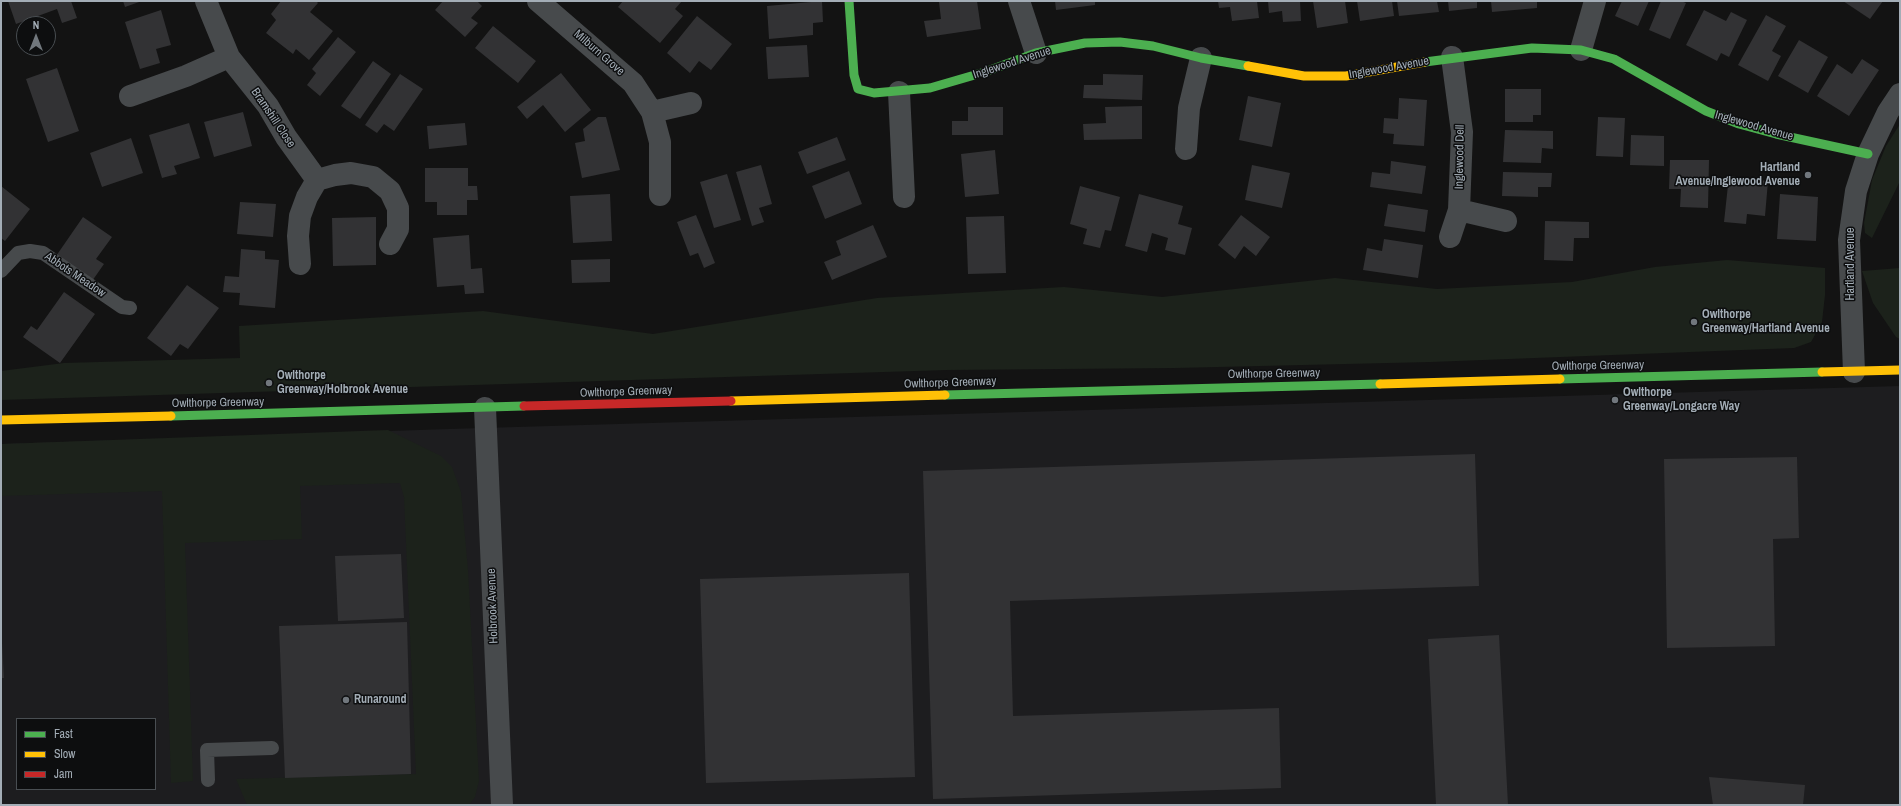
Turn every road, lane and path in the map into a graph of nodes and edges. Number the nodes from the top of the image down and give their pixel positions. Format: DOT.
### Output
graph roads {
  1 [pos="206,1"];
  2 [pos="538,1"];
  3 [pos="849,1"];
  4 [pos="1019,1"];
  5 [pos="1595,1"];
  6 [pos="1582,50"];
  7 [pos="1036,53"];
  8 [pos="229,57"];
  9 [pos="1452,57"];
  10 [pos="1201,58"];
  11 [pos="899,92"];
  12 [pos="1900,94"];
  13 [pos="130,96"];
  14 [pos="691,104"];
  15 [pos="652,112"];
  16 [pos="1186,149"];
  17 [pos="1868,154"];
  18 [pos="317,180"];
  19 [pos="660,195"];
  20 [pos="904,197"];
  21 [pos="1459,210"];
  22 [pos="1506,221"];
  23 [pos="1450,237"];
  24 [pos="390,244"];
  25 [pos="300,264"];
  26 [pos="1,271"];
  27 [pos="130,308"];
  28 [pos="1900,370"];
  29 [pos="1854,372"];
  30 [pos="485,408"];
  31 [pos="1,420"];
  32 [pos="272,748"];
  33 [pos="208,780"];
  34 [pos="502,805"];
  1 -- 8 [label="street, Bramshill Close"];
  2 -- 15 [label="street, Milburn Grove"];
  3 -- 11 [label="street, Inglewood Avenue"];
  4 -- 7 [label="street"];
  5 -- 6 [label="street"];
  6 -- 9 [label="street, Inglewood Avenue"];
  6 -- 17 [label="street, Inglewood Avenue"];
  7 -- 10 [label="street, Inglewood Avenue"];
  7 -- 11 [label="street, Inglewood Avenue"];
  8 -- 13 [label="street"];
  8 -- 18 [label="street, Bramshill Close"];
  9 -- 10 [label="street, Inglewood Avenue"];
  9 -- 21 [label="street, Inglewood Dell"];
  10 -- 16 [label="street"];
  11 -- 20 [label="street"];
  12 -- 17 [label="street, Hartland Avenue"];
  14 -- 15 [label="street"];
  15 -- 19 [label="street, Milburn Grove"];
  17 -- 29 [label="street, Hartland Avenue"];
  18 -- 24 [label="street"];
  18 -- 25 [label="street"];
  21 -- 22 [label="street"];
  21 -- 23 [label="street, Inglewood Dell"];
  26 -- 27 [label="lane, Abbots Meadow"];
  28 -- 29 [label="street, Owlthorpe Greenway"];
  29 -- 30 [label="street, Owlthorpe Greenway"];
  30 -- 31 [label="street, Owlthorpe Greenway"];
  30 -- 34 [label="street, Holbrook Avenue"];
  32 -- 33 [label="lane"];
}
